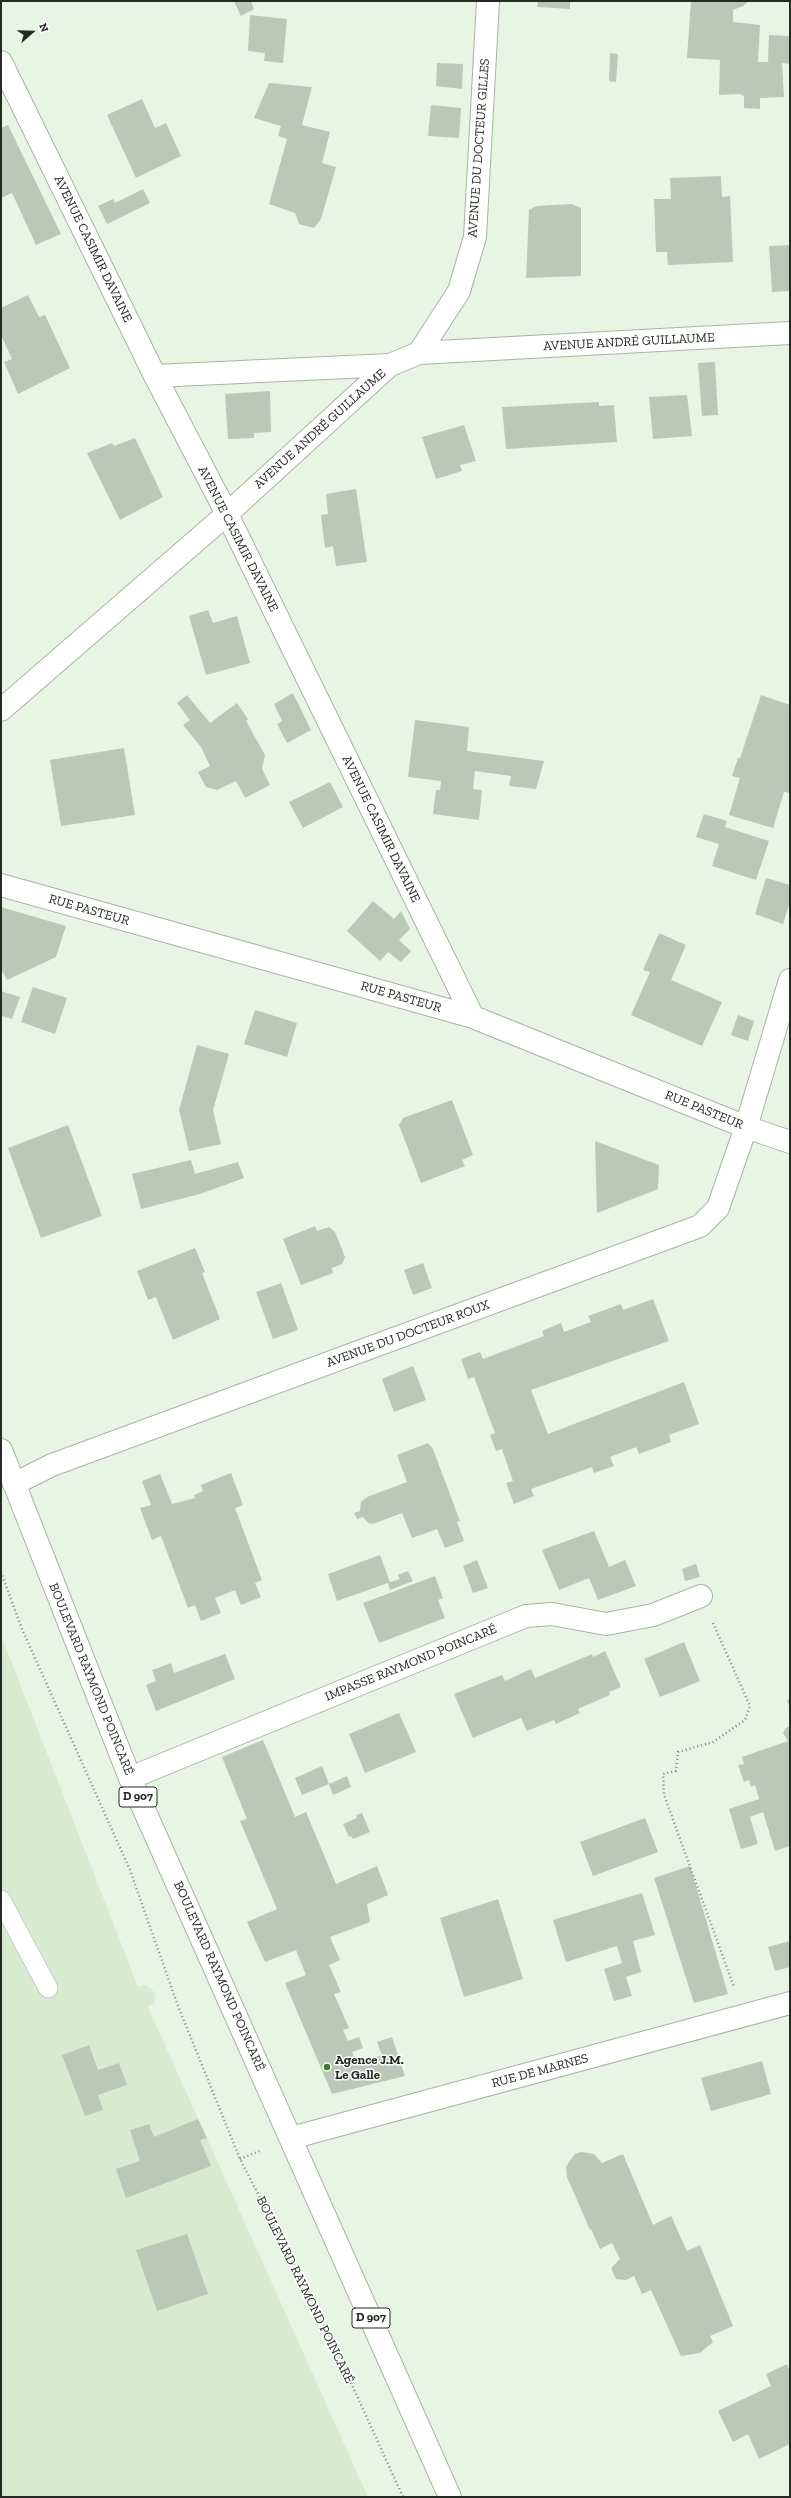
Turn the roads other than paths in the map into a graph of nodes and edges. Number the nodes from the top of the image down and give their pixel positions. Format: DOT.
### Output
graph roads {
  1 [pos="488,1"];
  2 [pos="1,62"];
  3 [pos="790,333"];
  4 [pos="419,353"];
  5 [pos="390,365"];
  6 [pos="155,376"];
  7 [pos="226,514"];
  8 [pos="1,710"];
  9 [pos="1,885"];
  10 [pos="790,980"];
  11 [pos="473,1017"];
  12 [pos="746,1127"];
  13 [pos="790,1142"];
  14 [pos="1,1450"];
  15 [pos="14,1484"];
  16 [pos="701,1596"];
  17 [pos="130,1778"];
  18 [pos="1,1900"];
  19 [pos="48,1988"];
  20 [pos="790,2004"];
  21 [pos="291,2138"];
  22 [pos="450,2497"];
  1 -- 4 [label="street, AVENUE DU DOCTEUR GILLES"];
  2 -- 6 [label="street, AVENUE CASIMIR DAVAINE"];
  3 -- 4 [label="street, AVENUE ANDRÉ GUILLAUME"];
  4 -- 5 [label="street, AVENUE ANDRÉ GUILLAUME"];
  5 -- 6 [label="street"];
  5 -- 7 [label="street, AVENUE ANDRÉ GUILLAUME"];
  6 -- 7 [label="street, AVENUE CASIMIR DAVAINE"];
  7 -- 8 [label="street, AVENUE ANDRÉ GUILLAUME"];
  7 -- 11 [label="street, AVENUE CASIMIR DAVAINE"];
  9 -- 11 [label="street, RUE PASTEUR"];
  10 -- 12 [label="street, AVENUE DU DOCTEUR ROUX"];
  11 -- 12 [label="street, RUE PASTEUR"];
  12 -- 13 [label="street, RUE PASTEUR"];
  12 -- 15 [label="street, AVENUE DU DOCTEUR ROUX"];
  14 -- 15 [label="street, BOULEVARD RAYMOND POINCARÉ / D 907"];
  15 -- 17 [label="street, BOULEVARD RAYMOND POINCARÉ / D 907"];
  16 -- 17 [label="street, IMPASSE RAYMOND POINCARÉ"];
  17 -- 21 [label="street, BOULEVARD RAYMOND POINCARÉ / D 907"];
  18 -- 19 [label="lane"];
  20 -- 21 [label="street, RUE DE MARNES"];
  21 -- 22 [label="street, BOULEVARD RAYMOND POINCARÉ / D 907"];
}
